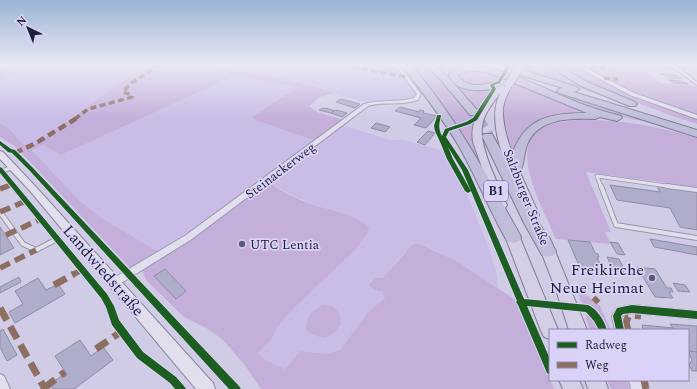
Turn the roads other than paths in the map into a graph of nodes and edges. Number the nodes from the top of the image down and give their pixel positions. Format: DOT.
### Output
graph roads {
  1 [pos="411,83"];
  2 [pos="421,83"];
  3 [pos="449,83"];
  4 [pos="462,83"];
  5 [pos="505,83"];
  6 [pos="526,83"];
  7 [pos="539,83"];
  8 [pos="553,83"];
  9 [pos="558,83"];
  10 [pos="583,83"];
  11 [pos="611,83"];
  12 [pos="647,111"];
  13 [pos="474,113"];
  14 [pos="697,117"];
  15 [pos="617,118"];
  16 [pos="697,128"];
  17 [pos="697,134"];
  18 [pos="488,136"];
  19 [pos="0,154"];
  20 [pos="13,167"];
  21 [pos="515,169"];
  22 [pos="0,172"];
  23 [pos="697,190"];
  24 [pos="0,212"];
  25 [pos="512,238"];
  26 [pos="697,238"];
  27 [pos="57,240"];
  28 [pos="548,251"];
  29 [pos="115,282"];
  30 [pos="697,315"];
  31 [pos="549,329"];
  32 [pos="578,329"];
  33 [pos="620,329"];
  34 [pos="0,380"];
  35 [pos="4,389"];
  36 [pos="207,389"];
  1 -- 29 [label="street, Steinackerweg"];
  2 -- 25 [label="highway"];
  3 -- 13 [label="highway"];
  4 -- 5 [label="highway"];
  5 -- 21 [label="main road, Salzburger Straße / B1"];
  5 -- 25 [label="main road, Salzburger Straße / B1"];
  6 -- 15 [label="highway"];
  7 -- 17 [label="highway"];
  8 -- 16 [label="highway"];
  9 -- 12 [label="highway"];
  10 -- 12 [label="highway"];
  11 -- 14 [label="street"];
  12 -- 16 [label="highway"];
  15 -- 17 [label="highway"];
  15 -- 21 [label="highway"];
  18 -- 28 [label="highway"];
  19 -- 20 [label="main road, Landwiedstraße"];
  20 -- 22 [label="street"];
  20 -- 29 [label="main road, Landwiedstraße"];
  21 -- 28 [label="main road, Salzburger Straße / B1"];
  23 -- 26 [label="lane"];
  24 -- 27 [label="lane"];
  25 -- 31 [label="main road, Salzburger Straße / B1"];
  28 -- 32 [label="main road, Salzburger Straße / B1"];
  29 -- 36 [label="main road, Landwiedstraße"];
  30 -- 33 [label="street"];
  34 -- 35 [label="street"];
}
